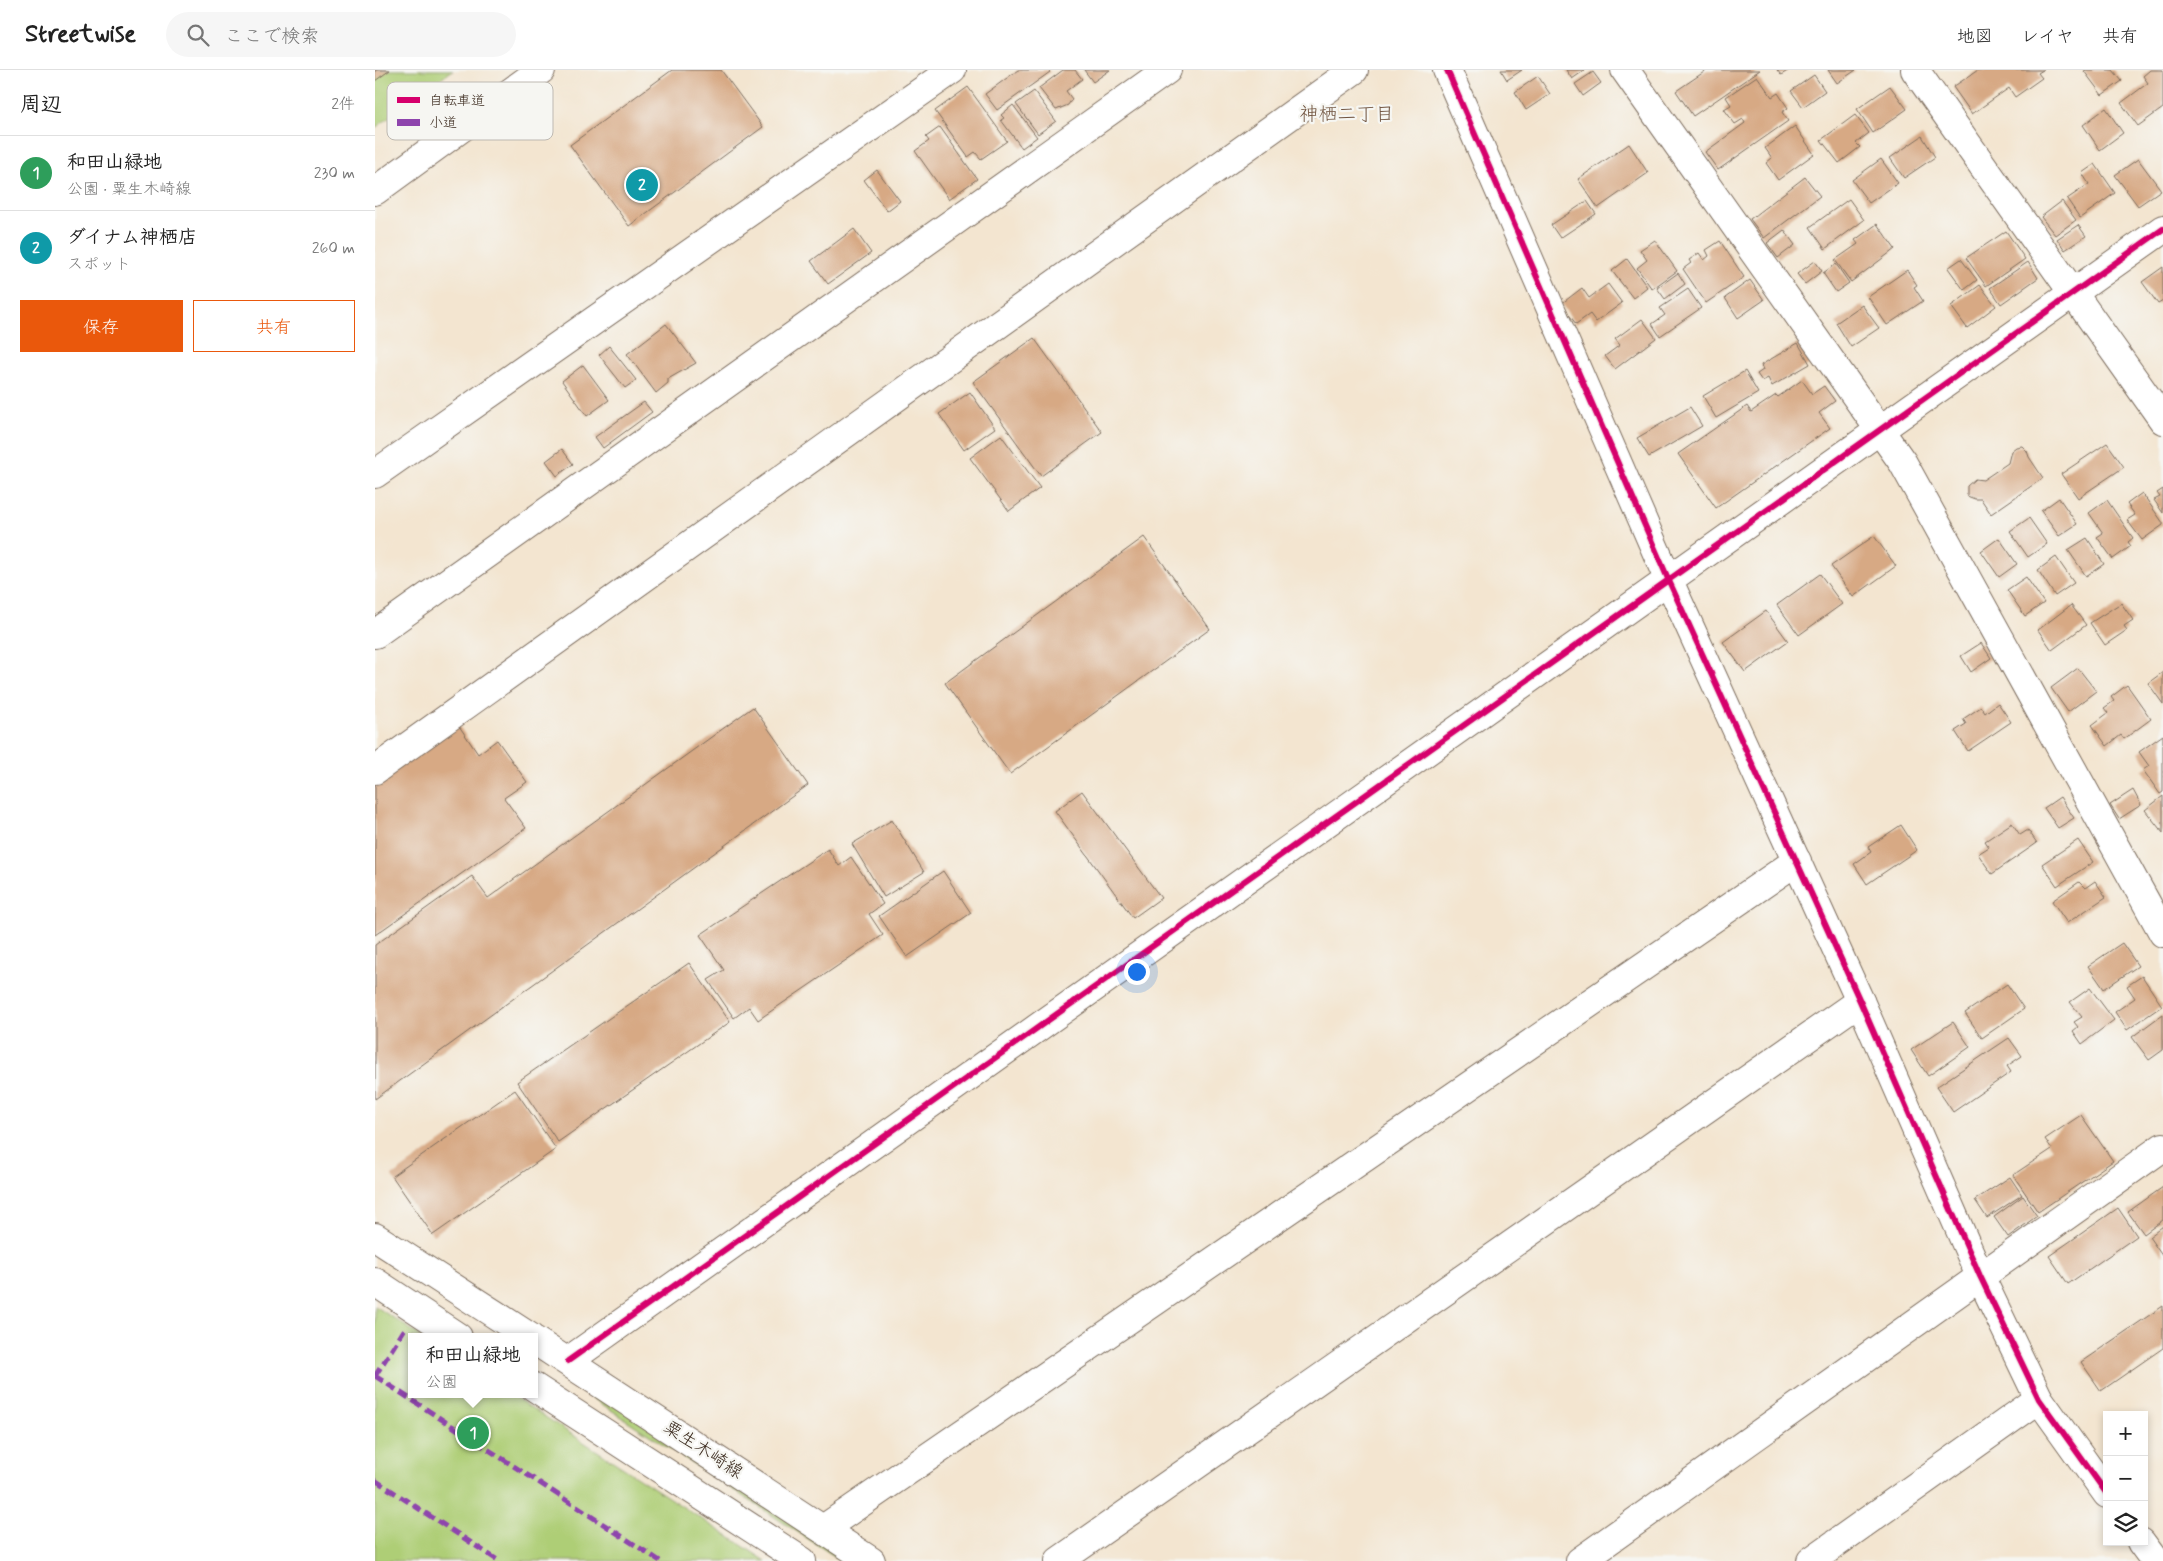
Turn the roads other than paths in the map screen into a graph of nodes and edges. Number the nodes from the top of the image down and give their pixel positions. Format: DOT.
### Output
graph roads {
  1 [pos="541,70"];
  2 [pos="952,70"];
  3 [pos="1167,70"];
  4 [pos="1354,70"];
  5 [pos="1447,70"];
  6 [pos="1625,70"];
  7 [pos="1915,70"];
  8 [pos="525,82"];
  9 [pos="445,140"];
  10 [pos="375,191"];
  11 [pos="2163,229"];
  12 [pos="2073,293"];
  13 [pos="2163,420"];
  14 [pos="1879,430"];
  15 [pos="375,474"];
  16 [pos="1669,581"];
  17 [pos="375,634"];
  18 [pos="375,770"];
  19 [pos="1797,861"];
  20 [pos="2163,933"];
  21 [pos="1860,1001"];
  22 [pos="2163,1147"];
  23 [pos="375,1237"];
  24 [pos="1980,1276"];
  25 [pos="375,1282"];
  26 [pos="452,1333"];
  27 [pos="523,1333"];
  28 [pos="538,1343"];
  29 [pos="568,1362"];
  30 [pos="538,1390"];
  31 [pos="2039,1399"];
  32 [pos="2103,1488"];
  33 [pos="823,1528"];
  34 [pos="2144,1546"];
  35 [pos="802,1561"];
  36 [pos="871,1561"];
  37 [pos="1059,1561"];
  38 [pos="1580,1561"];
  39 [pos="1811,1561"];
  40 [pos="2155,1561"];
  1 -- 8 [label="street"];
  2 -- 15 [label="street"];
  3 -- 17 [label="street"];
  4 -- 18 [label="street"];
  5 -- 16 [label="street"];
  6 -- 14 [label="street"];
  7 -- 12 [label="street"];
  9 -- 10 [label="street"];
  11 -- 12 [label="street"];
  12 -- 13 [label="street"];
  12 -- 14 [label="street"];
  14 -- 16 [label="street"];
  14 -- 20 [label="street"];
  16 -- 19 [label="street"];
  16 -- 29 [label="street"];
  19 -- 21 [label="street"];
  19 -- 33 [label="street"];
  21 -- 24 [label="street"];
  21 -- 37 [label="street"];
  22 -- 24 [label="street"];
  23 -- 27 [label="street"];
  24 -- 31 [label="street"];
  24 -- 38 [label="street"];
  25 -- 26 [label="street"];
  28 -- 29 [label="street, 粟生木崎線"];
  29 -- 33 [label="street, 粟生木崎線"];
  30 -- 35 [label="street"];
  31 -- 32 [label="street"];
  31 -- 39 [label="street"];
  33 -- 36 [label="street, 粟生木崎線"];
  34 -- 40 [label="street"];
}
